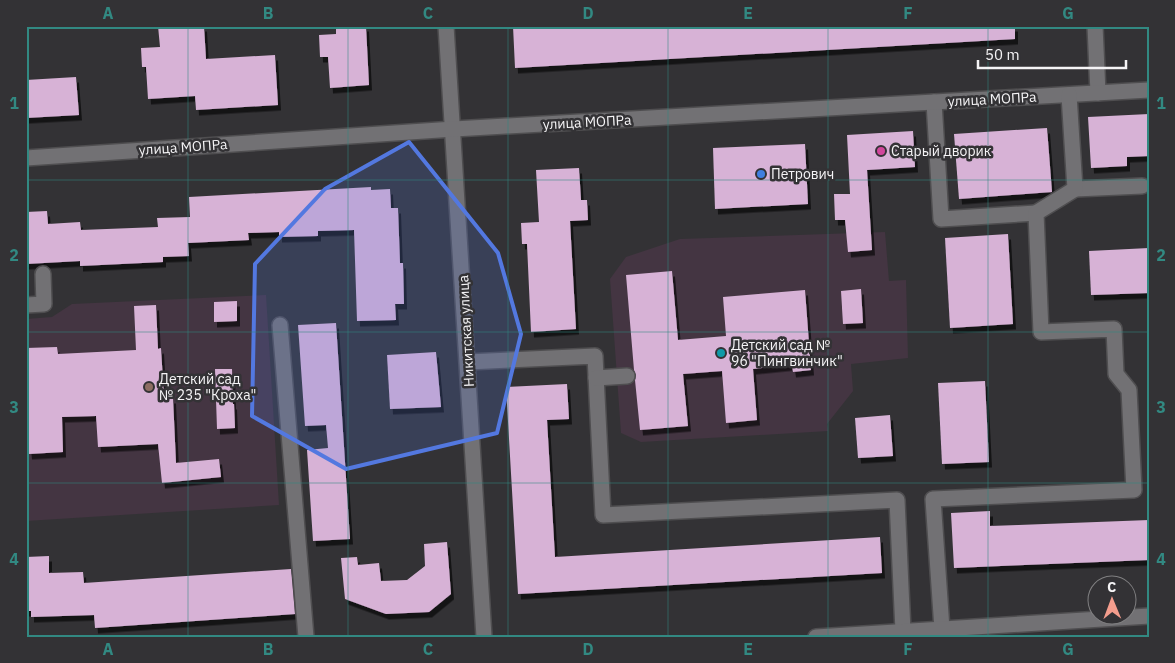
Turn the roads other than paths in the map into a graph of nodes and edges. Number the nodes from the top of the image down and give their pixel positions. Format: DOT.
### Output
graph roads {
  1 [pos="446,26"];
  2 [pos="1095,26"];
  3 [pos="1149,90"];
  4 [pos="1098,93"];
  5 [pos="1069,95"];
  6 [pos="934,102"];
  7 [pos="454,129"];
  8 [pos="26,158"];
  9 [pos="1142,186"];
  10 [pos="1076,189"];
  11 [pos="1036,213"];
  12 [pos="43,274"];
  13 [pos="26,305"];
  14 [pos="280,325"];
  15 [pos="468,362"];
  16 [pos="626,376"];
  17 [pos="596,378"];
  18 [pos="1149,616"];
  19 [pos="942,629"];
  20 [pos="904,631"];
  21 [pos="306,637"];
  22 [pos="484,637"];
  23 [pos="816,637"];
  1 -- 7 [label="street, Никитская улица"];
  2 -- 4 [label="street"];
  3 -- 4 [label="street, улица МОПРа"];
  4 -- 5 [label="street, улица МОПРа"];
  5 -- 6 [label="street, улица МОПРа"];
  5 -- 10 [label="street"];
  6 -- 7 [label="street, улица МОПРа"];
  6 -- 11 [label="street"];
  7 -- 8 [label="street, улица МОПРа"];
  7 -- 15 [label="street, Никитская улица"];
  9 -- 10 [label="street"];
  10 -- 11 [label="street"];
  11 -- 19 [label="street"];
  12 -- 13 [label="street"];
  14 -- 21 [label="street"];
  15 -- 17 [label="street"];
  15 -- 22 [label="street, Никитская улица"];
  16 -- 17 [label="street"];
  17 -- 20 [label="street"];
  18 -- 19 [label="street"];
  19 -- 20 [label="street"];
  20 -- 23 [label="street"];
}
